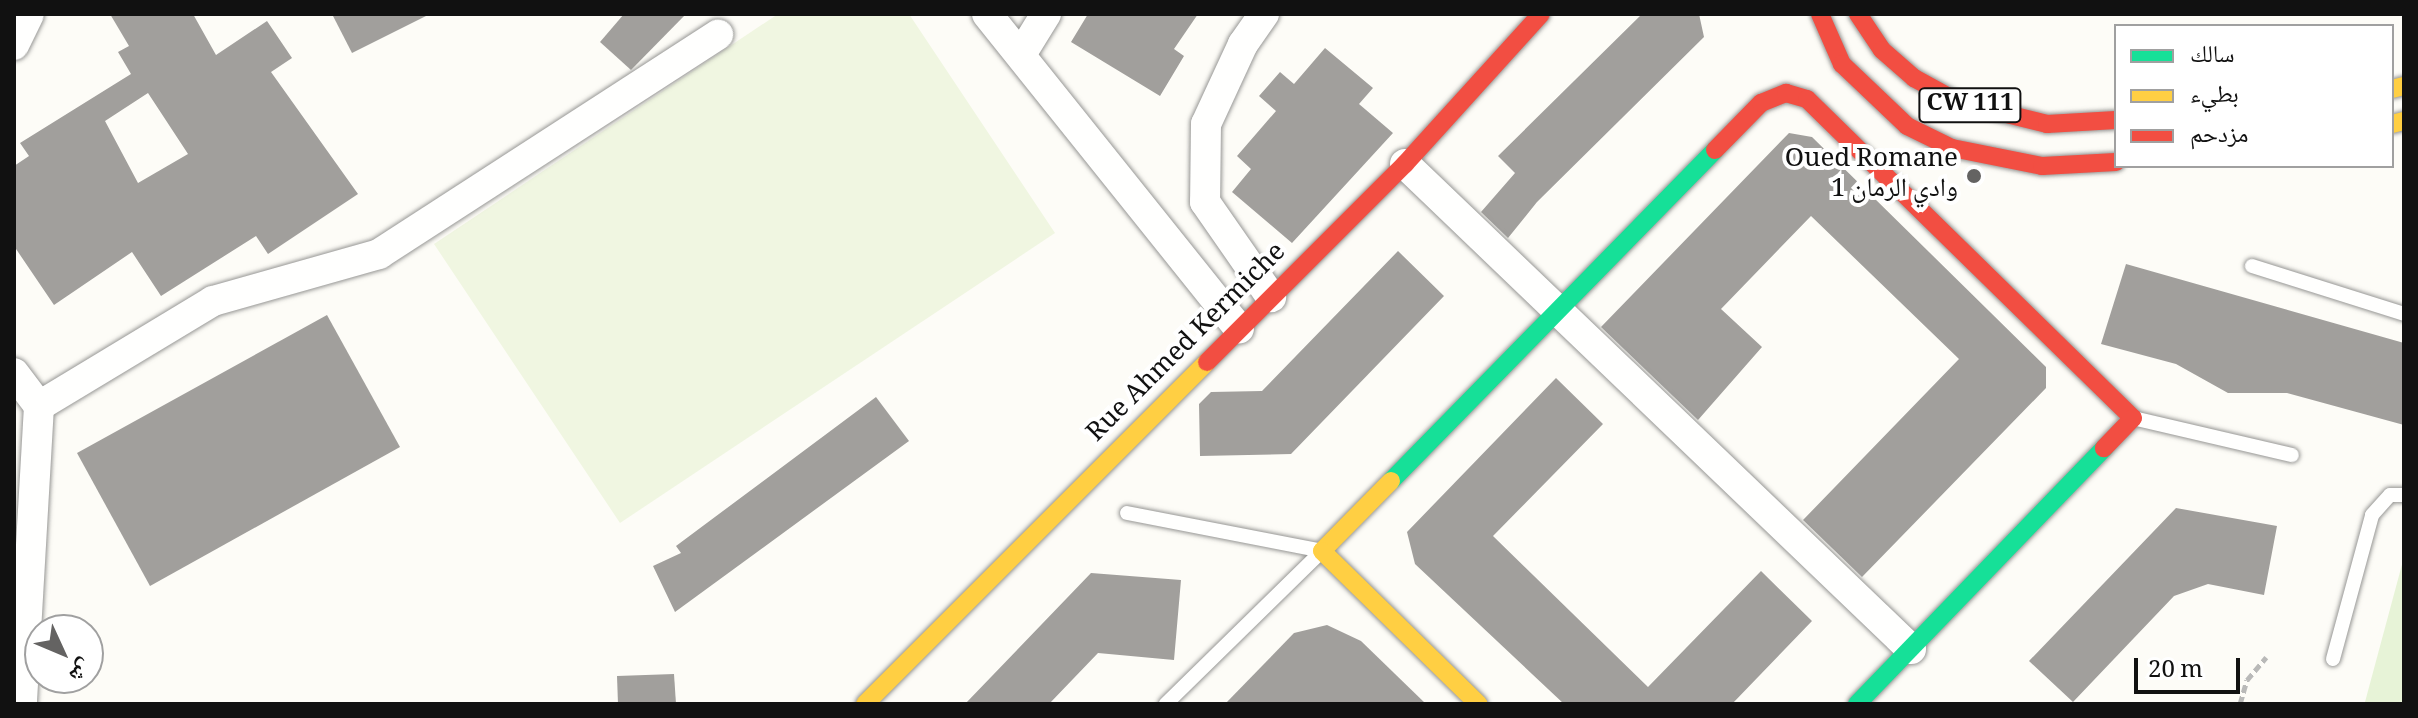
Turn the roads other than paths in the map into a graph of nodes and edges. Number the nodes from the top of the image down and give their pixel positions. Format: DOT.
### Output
graph roads {
  1 [pos="29,14"];
  2 [pos="987,14"];
  3 [pos="1046,14"];
  4 [pos="1264,14"];
  5 [pos="1541,14"];
  6 [pos="1801,14"];
  7 [pos="1858,14"];
  8 [pos="1822,22"];
  9 [pos="718,35"];
  10 [pos="14,45"];
  11 [pos="1022,53"];
  12 [pos="2114,120"];
  13 [pos="2114,162"];
  14 [pos="1405,164"];
  15 [pos="2252,266"];
  16 [pos="1271,297"];
  17 [pos="1558,313"];
  18 [pos="2404,314"];
  19 [pos="1239,329"];
  20 [pos="14,373"];
  21 [pos="39,406"];
  22 [pos="2133,418"];
  23 [pos="2292,455"];
  24 [pos="2404,495"];
  25 [pos="1127,513"];
  26 [pos="1322,551"];
  27 [pos="1911,649"];
  28 [pos="2333,659"];
  29 [pos="22,704"];
  30 [pos="865,704"];
  31 [pos="1166,704"];
  32 [pos="1478,704"];
  33 [pos="1857,704"];
  1 -- 10 [label="street"];
  2 -- 11 [label="street"];
  3 -- 11 [label="street"];
  4 -- 16 [label="street"];
  5 -- 14 [label="street, Rue Ahmed Kermiche"];
  6 -- 8 [label="street"];
  7 -- 12 [label="street, CW 111"];
  8 -- 13 [label="street"];
  9 -- 21 [label="street"];
  11 -- 19 [label="street"];
  14 -- 16 [label="street, Rue Ahmed Kermiche"];
  14 -- 17 [label="street"];
  15 -- 18 [label="lane"];
  16 -- 19 [label="street, Rue Ahmed Kermiche"];
  17 -- 22 [label="street"];
  17 -- 26 [label="street"];
  17 -- 27 [label="street"];
  19 -- 30 [label="street, Rue Ahmed Kermiche"];
  20 -- 21 [label="street"];
  21 -- 29 [label="street"];
  22 -- 23 [label="lane"];
  22 -- 27 [label="street"];
  24 -- 28 [label="lane"];
  25 -- 26 [label="lane"];
  26 -- 31 [label="lane"];
  26 -- 32 [label="street"];
  27 -- 33 [label="street"];
}
